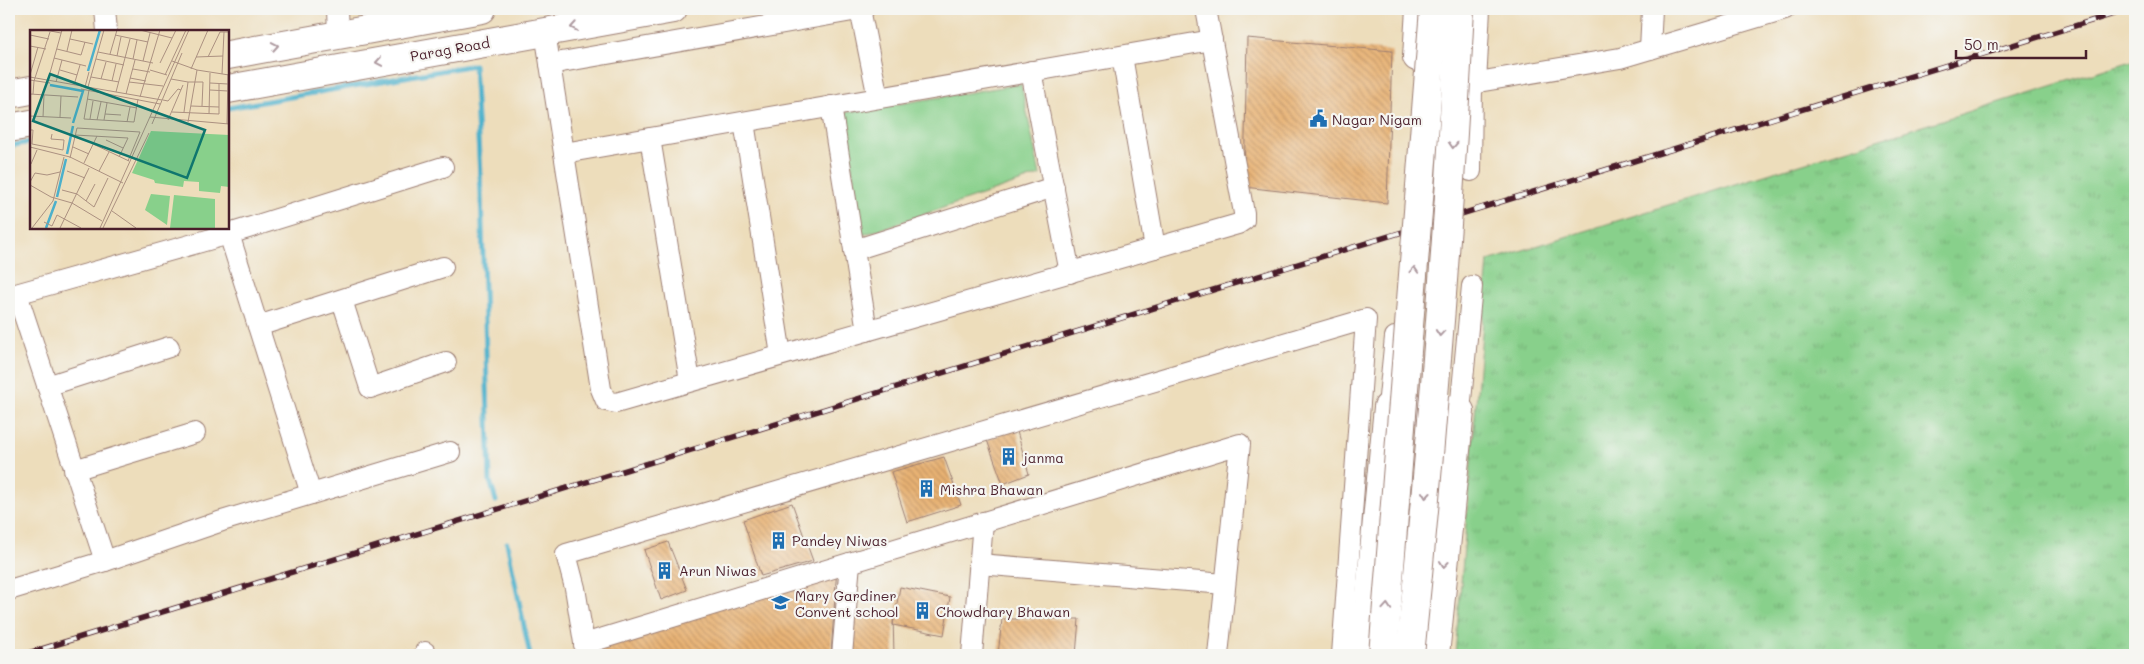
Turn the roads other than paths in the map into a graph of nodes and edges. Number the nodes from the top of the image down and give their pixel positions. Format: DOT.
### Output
graph roads {
  1 [pos="105,9"];
  2 [pos="862,9"];
  3 [pos="1206,9"];
  4 [pos="1420,9"];
  5 [pos="1434,9"];
  6 [pos="1460,9"];
  7 [pos="1476,9"];
  8 [pos="1488,9"];
  9 [pos="1652,9"];
  10 [pos="1785,9"];
  11 [pos="472,10"];
  12 [pos="796,13"];
  13 [pos="672,21"];
  14 [pos="338,22"];
  15 [pos="107,30"];
  16 [pos="1212,40"];
  17 [pos="467,46"];
  18 [pos="547,47"];
  19 [pos="1650,49"];
  20 [pos="229,55"];
  21 [pos="1122,56"];
  22 [pos="1031,71"];
  23 [pos="1416,83"];
  24 [pos="1478,83"];
  25 [pos="229,89"];
  26 [pos="30,90"];
  27 [pos="9,94"];
  28 [pos="878,98"];
  29 [pos="831,106"];
  30 [pos="744,122"];
  31 [pos="30,124"];
  32 [pos="9,128"];
  33 [pos="650,138"];
  34 [pos="564,153"];
  35 [pos="442,167"];
  36 [pos="1470,171"];
  37 [pos="1412,179"];
  38 [pos="1054,187"];
  39 [pos="229,234"];
  40 [pos="1155,248"];
  41 [pos="854,250"];
  42 [pos="444,267"];
  43 [pos="1070,272"];
  44 [pos="1472,286"];
  45 [pos="13,295"];
  46 [pos="1399,299"];
  47 [pos="342,300"];
  48 [pos="258,326"];
  49 [pos="867,331"];
  50 [pos="170,348"];
  51 [pos="781,355"];
  52 [pos="446,362"];
  53 [pos="690,381"];
  54 [pos="47,386"];
  55 [pos="1388,408"];
  56 [pos="1460,411"];
  57 [pos="195,433"];
  58 [pos="450,452"];
  59 [pos="74,470"];
  60 [pos="311,494"];
  61 [pos="983,522"];
  62 [pos="104,561"];
  63 [pos="850,562"];
  64 [pos="979,564"];
  65 [pos="1226,584"];
  66 [pos="9,590"];
  67 [pos="585,649"];
  68 [pos="842,655"];
  69 [pos="972,655"];
  70 [pos="1218,655"];
  71 [pos="1342,655"];
  72 [pos="1364,655"];
  73 [pos="1384,655"];
  74 [pos="1410,655"];
  75 [pos="1435,655"];
  1 -- 15 [label="street"];
  2 -- 12 [label="street"];
  2 -- 28 [label="street"];
  3 -- 16 [label="street"];
  4 -- 23 [label="street"];
  73 -- 5 [label="street, one-way, bridge"];
  6 -- 74 [label="street, one-way, bridge"];
  7 -- 24 [label="street"];
  8 -- 24 [label="street"];
  9 -- 19 [label="street"];
  10 -- 19 [label="street"];
  11 -- 14 [label="street"];
  11 -- 17 [label="street"];
  12 -- 13 [label="street"];
  13 -- 18 [label="street, Parag Road"];
  20 -- 14 [label="street, one-way"];
  16 -- 21 [label="street"];
  16 -- 40 [label="street"];
  17 -- 18 [label="street, Parag Road"];
  17 -- 25 [label="street, Parag Road, one-way"];
  18 -- 34 [label="street"];
  19 -- 24 [label="street"];
  21 -- 22 [label="street"];
  21 -- 40 [label="street"];
  22 -- 28 [label="street"];
  22 -- 38 [label="street"];
  23 -- 24 [label="street"];
  23 -- 37 [label="street"];
  24 -- 36 [label="street"];
  26 -- 27 [label="street"];
  28 -- 29 [label="street"];
  29 -- 30 [label="street"];
  29 -- 41 [label="street"];
  30 -- 33 [label="street"];
  30 -- 51 [label="street"];
  31 -- 32 [label="street"];
  33 -- 34 [label="street"];
  33 -- 53 [label="street"];
  34 -- 53 [label="street"];
  35 -- 39 [label="street"];
  38 -- 41 [label="street"];
  38 -- 43 [label="street"];
  39 -- 45 [label="street"];
  39 -- 48 [label="street"];
  40 -- 43 [label="street"];
  41 -- 49 [label="street"];
  42 -- 47 [label="street"];
  43 -- 49 [label="street"];
  44 -- 56 [label="street"];
  45 -- 54 [label="street"];
  46 -- 55 [label="street"];
  47 -- 48 [label="street"];
  47 -- 52 [label="street"];
  48 -- 60 [label="street"];
  49 -- 51 [label="street"];
  50 -- 54 [label="street"];
  51 -- 53 [label="street"];
  54 -- 59 [label="street"];
  55 -- 56 [label="street"];
  55 -- 72 [label="street"];
  56 -- 75 [label="street, one-way"];
  57 -- 59 [label="street"];
  58 -- 60 [label="street"];
  59 -- 62 [label="street"];
  60 -- 62 [label="street"];
  61 -- 63 [label="street"];
  61 -- 64 [label="street"];
  61 -- 65 [label="street"];
  62 -- 66 [label="street"];
  63 -- 67 [label="street"];
  63 -- 68 [label="street"];
  64 -- 65 [label="street"];
  64 -- 69 [label="street"];
  65 -- 70 [label="street"];
  67 -- 71 [label="street"];
}
